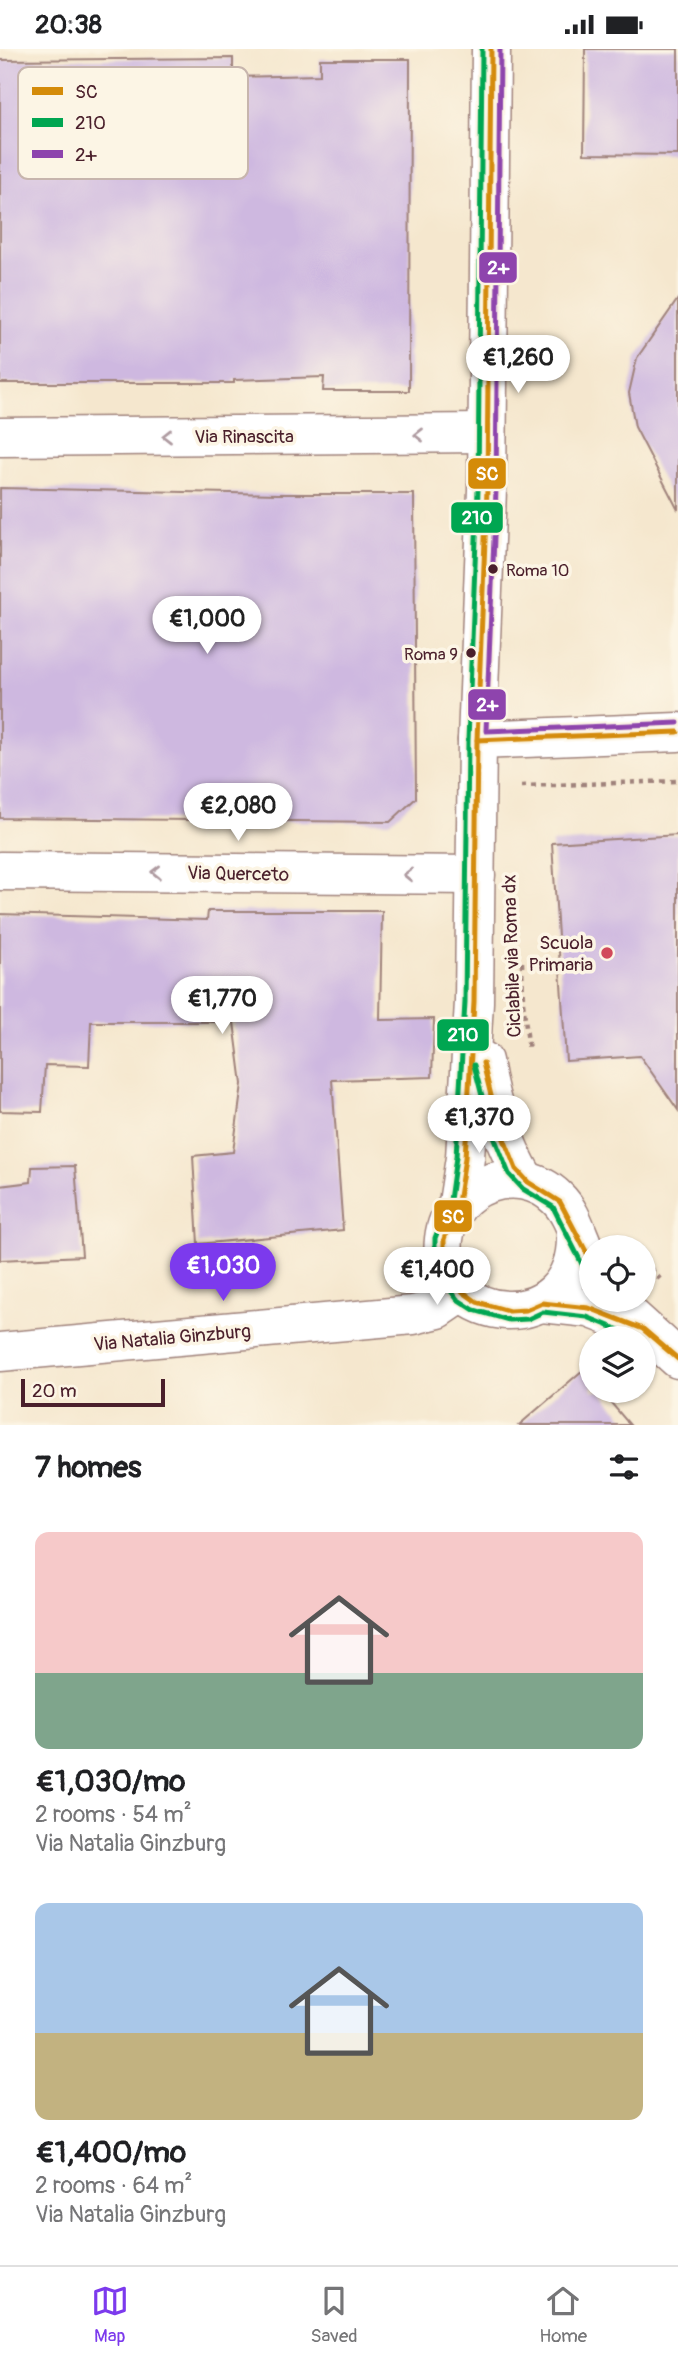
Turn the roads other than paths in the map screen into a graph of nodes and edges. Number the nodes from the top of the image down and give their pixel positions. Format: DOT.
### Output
graph roads {
  1 [pos="491,49"];
  2 [pos="488,433"];
  3 [pos="0,437"];
  4 [pos="678,732"];
  5 [pos="477,740"];
  6 [pos="0,871"];
  7 [pos="476,875"];
  8 [pos="474,1002"];
  9 [pos="525,1180"];
  10 [pos="458,1203"];
  11 [pos="579,1237"];
  12 [pos="579,1257"];
  13 [pos="463,1292"];
  14 [pos="542,1303"];
  15 [pos="628,1312"];
  16 [pos="635,1326"];
  17 [pos="640,1326"];
  18 [pos="656,1340"];
  19 [pos="0,1352"];
  20 [pos="678,1359"];
  1 -- 2 [label="street"];
  2 -- 3 [label="street, Via Rinascita, one-way"];
  2 -- 5 [label="street"];
  4 -- 5 [label="street"];
  5 -- 7 [label="street"];
  7 -- 6 [label="street, Via Querceto, one-way"];
  7 -- 8 [label="street"];
  8 -- 9 [label="street"];
  8 -- 10 [label="street"];
  9 -- 10 [label="street"];
  9 -- 11 [label="street"];
  10 -- 13 [label="street"];
  12 -- 14 [label="street"];
  13 -- 14 [label="street"];
  13 -- 19 [label="street, Via Natalia Ginzburg"];
  14 -- 16 [label="street"];
  15 -- 17 [label="street"];
  18 -- 20 [label="street"];
}
